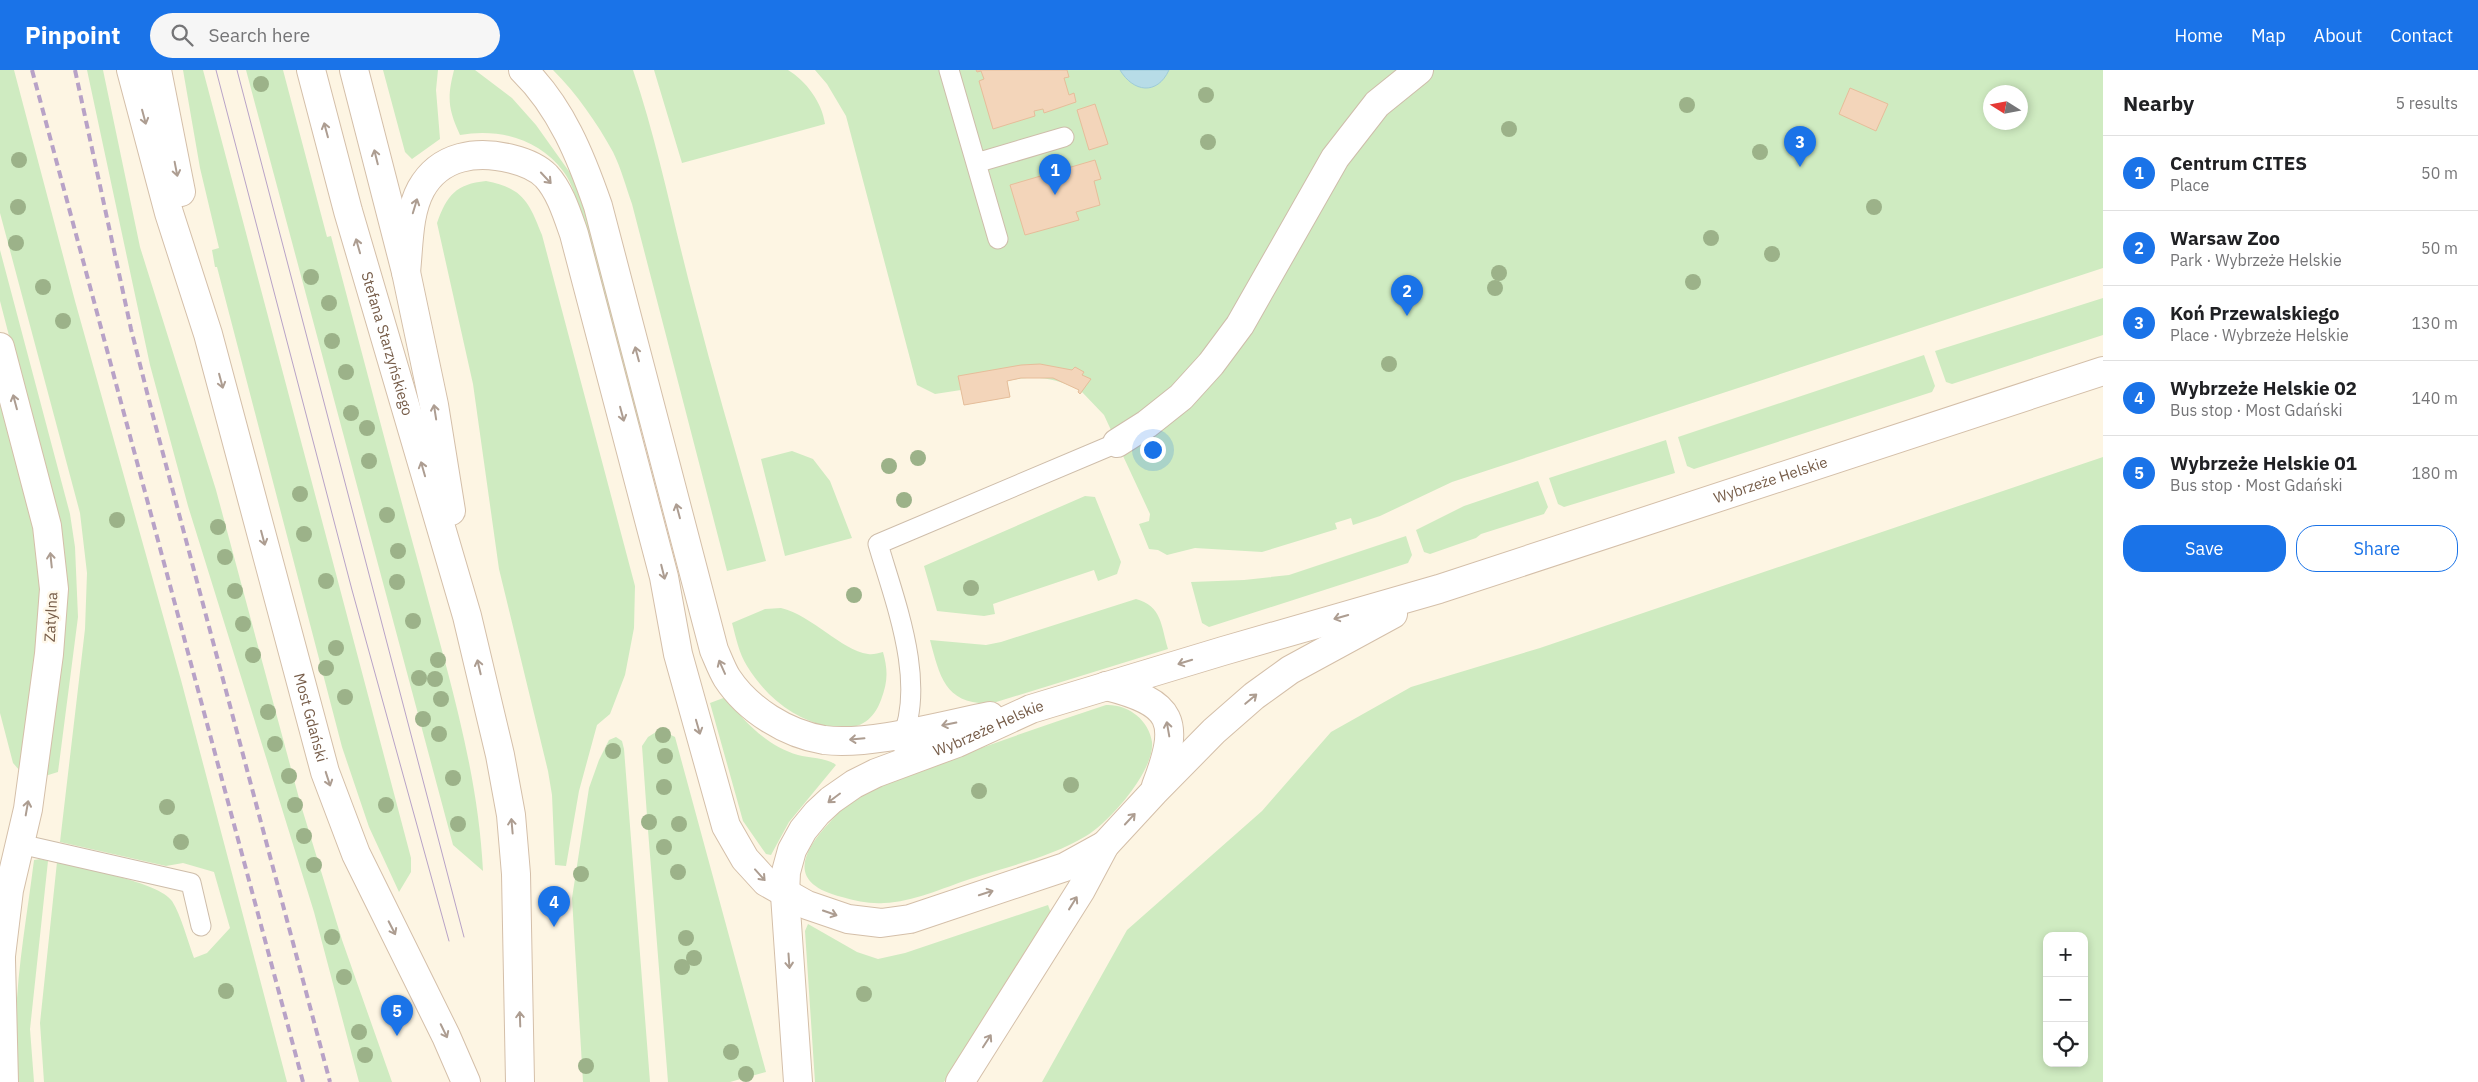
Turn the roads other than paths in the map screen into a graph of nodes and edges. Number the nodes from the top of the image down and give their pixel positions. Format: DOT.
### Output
graph roads {
  1 [pos="131,70"];
  2 [pos="157,70"];
  3 [pos="310,70"];
  4 [pos="354,70"];
  5 [pos="523,70"];
  6 [pos="949,70"];
  7 [pos="1420,70"];
  8 [pos="1064,137"];
  9 [pos="976,163"];
  10 [pos="998,239"];
  11 [pos="406,272"];
  12 [pos="208,334"];
  13 [pos="0,347"];
  14 [pos="2103,372"];
  15 [pos="1117,444"];
  16 [pos="1439,589"];
  17 [pos="467,616"];
  18 [pos="1106,686"];
  19 [pos="1031,709"];
  20 [pos="905,733"];
  21 [pos="876,773"];
  22 [pos="1154,792"];
  23 [pos="1105,845"];
  24 [pos="10,846"];
  25 [pos="785,894"];
  26 [pos="202,926"];
  27 [pos="0,962"];
  28 [pos="4,1082"];
  29 [pos="466,1082"];
  30 [pos="520,1082"];
  31 [pos="798,1082"];
  32 [pos="960,1082"];
  1 -- 12 [label="main road, one-way"];
  2 -- 12 [label="main road, one-way"];
  17 -- 3 [label="main road, Stefana Starzyńskiego, one-way"];
  11 -- 4 [label="main road, one-way"];
  20 -- 5 [label="main road, one-way"];
  6 -- 9 [label="lane"];
  7 -- 15 [label="main road"];
  8 -- 9 [label="lane"];
  9 -- 10 [label="lane"];
  17 -- 11 [label="main road, one-way"];
  11 -- 25 [label="main road, one-way"];
  12 -- 29 [label="main road, Most Gdański, one-way"];
  24 -- 13 [label="main road, Zatylna, one-way"];
  14 -- 16 [label="main road, Wybrzeże Helskie"];
  15 -- 20 [label="lane"];
  16 -- 18 [label="main road, Wybrzeże Helskie, one-way"];
  22 -- 16 [label="main road, Wybrzeże Helskie, one-way"];
  30 -- 17 [label="main road, one-way"];
  18 -- 19 [label="main road, Wybrzeże Helskie"];
  22 -- 18 [label="main road, one-way"];
  19 -- 20 [label="main road, one-way"];
  19 -- 21 [label="main road, Wybrzeże Helskie"];
  20 -- 21 [label="lane"];
  21 -- 25 [label="main road, Wybrzeże Helskie, one-way"];
  23 -- 22 [label="main road, Wybrzeże Helskie, one-way"];
  25 -- 23 [label="main road, one-way"];
  32 -- 23 [label="main road, Wybrzeże Helskie, one-way"];
  24 -- 26 [label="lane"];
  24 -- 27 [label="main road, Zatylna"];
  25 -- 31 [label="main road, Wybrzeże Helskie, one-way"];
  27 -- 28 [label="main road, Zatylna"];
}
